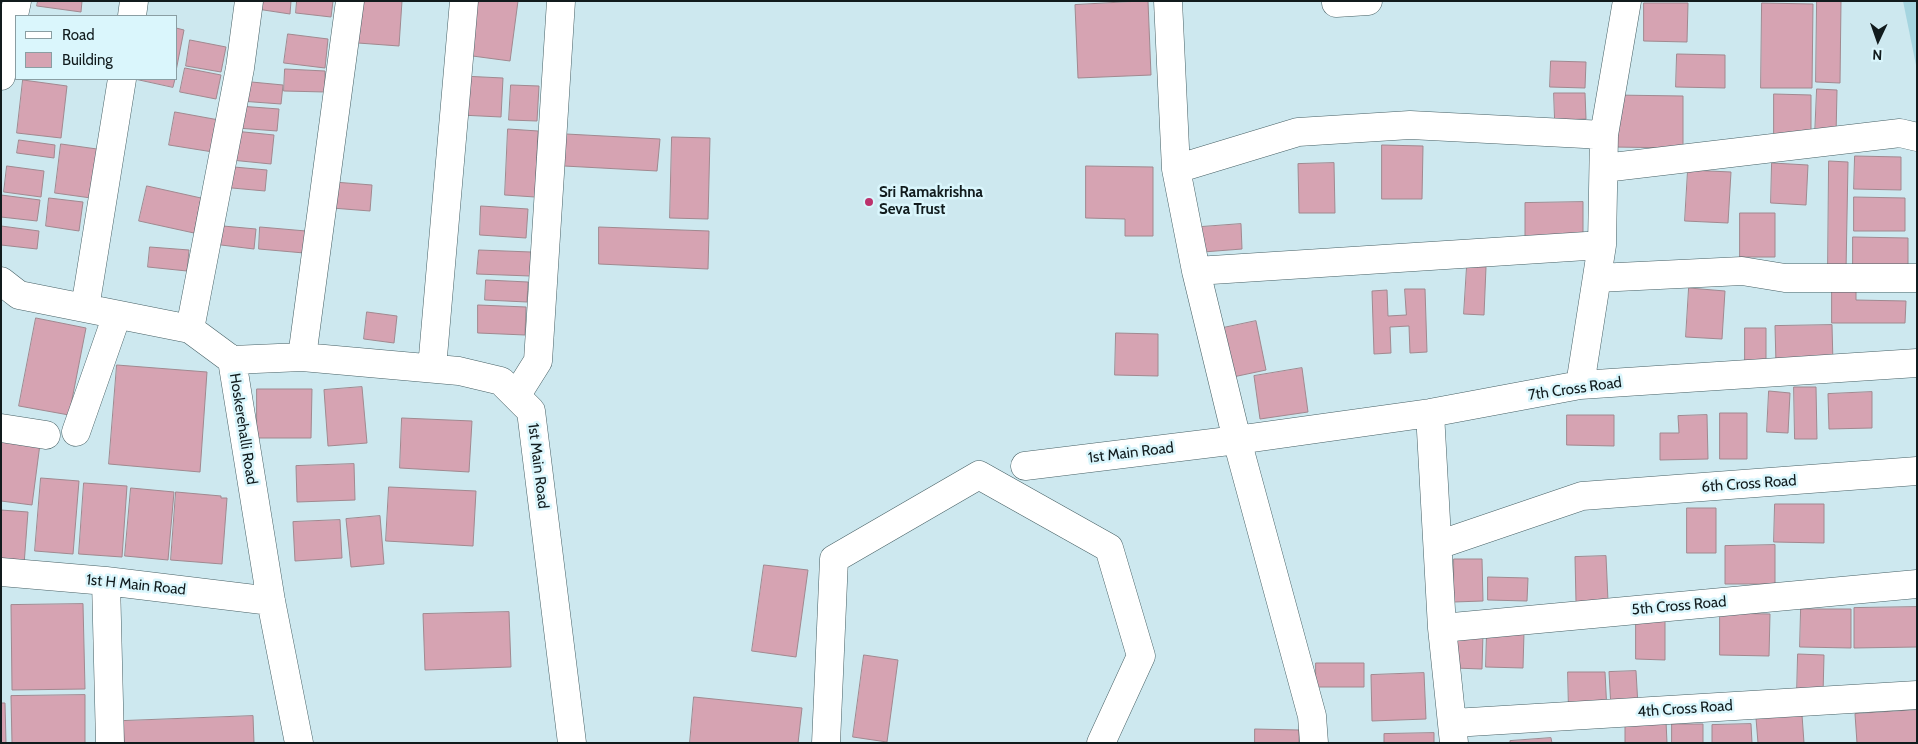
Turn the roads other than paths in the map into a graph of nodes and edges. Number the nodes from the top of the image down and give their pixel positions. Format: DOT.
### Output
graph roads {
  1 [pos="18,1"];
  2 [pos="134,1"];
  3 [pos="249,1"];
  4 [pos="350,1"];
  5 [pos="464,1"];
  6 [pos="561,1"];
  7 [pos="1168,1"];
  8 [pos="1368,1"];
  9 [pos="1628,1"];
  10 [pos="1336,4"];
  11 [pos="132,15"];
  12 [pos="1,76"];
  13 [pos="122,80"];
  14 [pos="1604,135"];
  15 [pos="1917,137"];
  16 [pos="1604,168"];
  17 [pos="1176,169"];
  18 [pos="1602,245"];
  19 [pos="1196,271"];
  20 [pos="1597,278"];
  21 [pos="1917,278"];
  22 [pos="1,281"];
  23 [pos="85,308"];
  24 [pos="117,315"];
  25 [pos="190,329"];
  26 [pos="302,357"];
  27 [pos="232,360"];
  28 [pos="1917,363"];
  29 [pos="432,368"];
  30 [pos="1580,385"];
  31 [pos="516,396"];
  32 [pos="1430,413"];
  33 [pos="1,428"];
  34 [pos="76,432"];
  35 [pos="46,435"];
  36 [pos="1237,440"];
  37 [pos="1025,466"];
  38 [pos="1917,471"];
  39 [pos="1438,545"];
  40 [pos="1,572"];
  41 [pos="106,581"];
  42 [pos="1917,584"];
  43 [pos="271,601"];
  44 [pos="1442,628"];
  45 [pos="1917,695"];
  46 [pos="1453,733"];
  47 [pos="110,743"];
  48 [pos="300,743"];
  49 [pos="572,743"];
  50 [pos="826,743"];
  51 [pos="1101,743"];
  52 [pos="1314,743"];
  1 -- 12 [label="street"];
  2 -- 11 [label="street"];
  3 -- 25 [label="street"];
  4 -- 26 [label="street"];
  5 -- 29 [label="street"];
  6 -- 31 [label="street"];
  7 -- 17 [label="street"];
  8 -- 10 [label="street"];
  9 -- 14 [label="street"];
  13 -- 23 [label="street"];
  14 -- 16 [label="street"];
  14 -- 17 [label="street"];
  15 -- 16 [label="street"];
  16 -- 18 [label="street"];
  17 -- 19 [label="street"];
  18 -- 19 [label="street"];
  18 -- 20 [label="street"];
  19 -- 36 [label="street"];
  20 -- 21 [label="street"];
  20 -- 30 [label="street"];
  22 -- 23 [label="street, Hoskerehalli Road"];
  23 -- 24 [label="street, Hoskerehalli Road"];
  24 -- 25 [label="street, Hoskerehalli Road"];
  24 -- 34 [label="street"];
  25 -- 27 [label="street, Hoskerehalli Road"];
  26 -- 27 [label="street, 1st Main Road"];
  26 -- 29 [label="street, 1st Main Road"];
  27 -- 43 [label="street, Hoskerehalli Road"];
  28 -- 30 [label="street, 7th Cross Road"];
  29 -- 31 [label="street, 1st Main Road"];
  30 -- 32 [label="street, 7th Cross Road"];
  31 -- 49 [label="street, 1st Main Road"];
  32 -- 36 [label="street, 7th Cross Road"];
  32 -- 39 [label="street"];
  33 -- 35 [label="street"];
  36 -- 37 [label="street, 1st Main Road"];
  36 -- 52 [label="street"];
  38 -- 39 [label="street, 6th Cross Road"];
  39 -- 44 [label="street"];
  40 -- 41 [label="street, 1st H Main Road"];
  41 -- 43 [label="street, 1st H Main Road"];
  41 -- 47 [label="street"];
  42 -- 44 [label="street, 5th Cross Road"];
  43 -- 48 [label="street, Hoskerehalli Road"];
  44 -- 46 [label="street"];
  45 -- 46 [label="street, 4th Cross Road"];
  50 -- 51 [label="street"];
}
